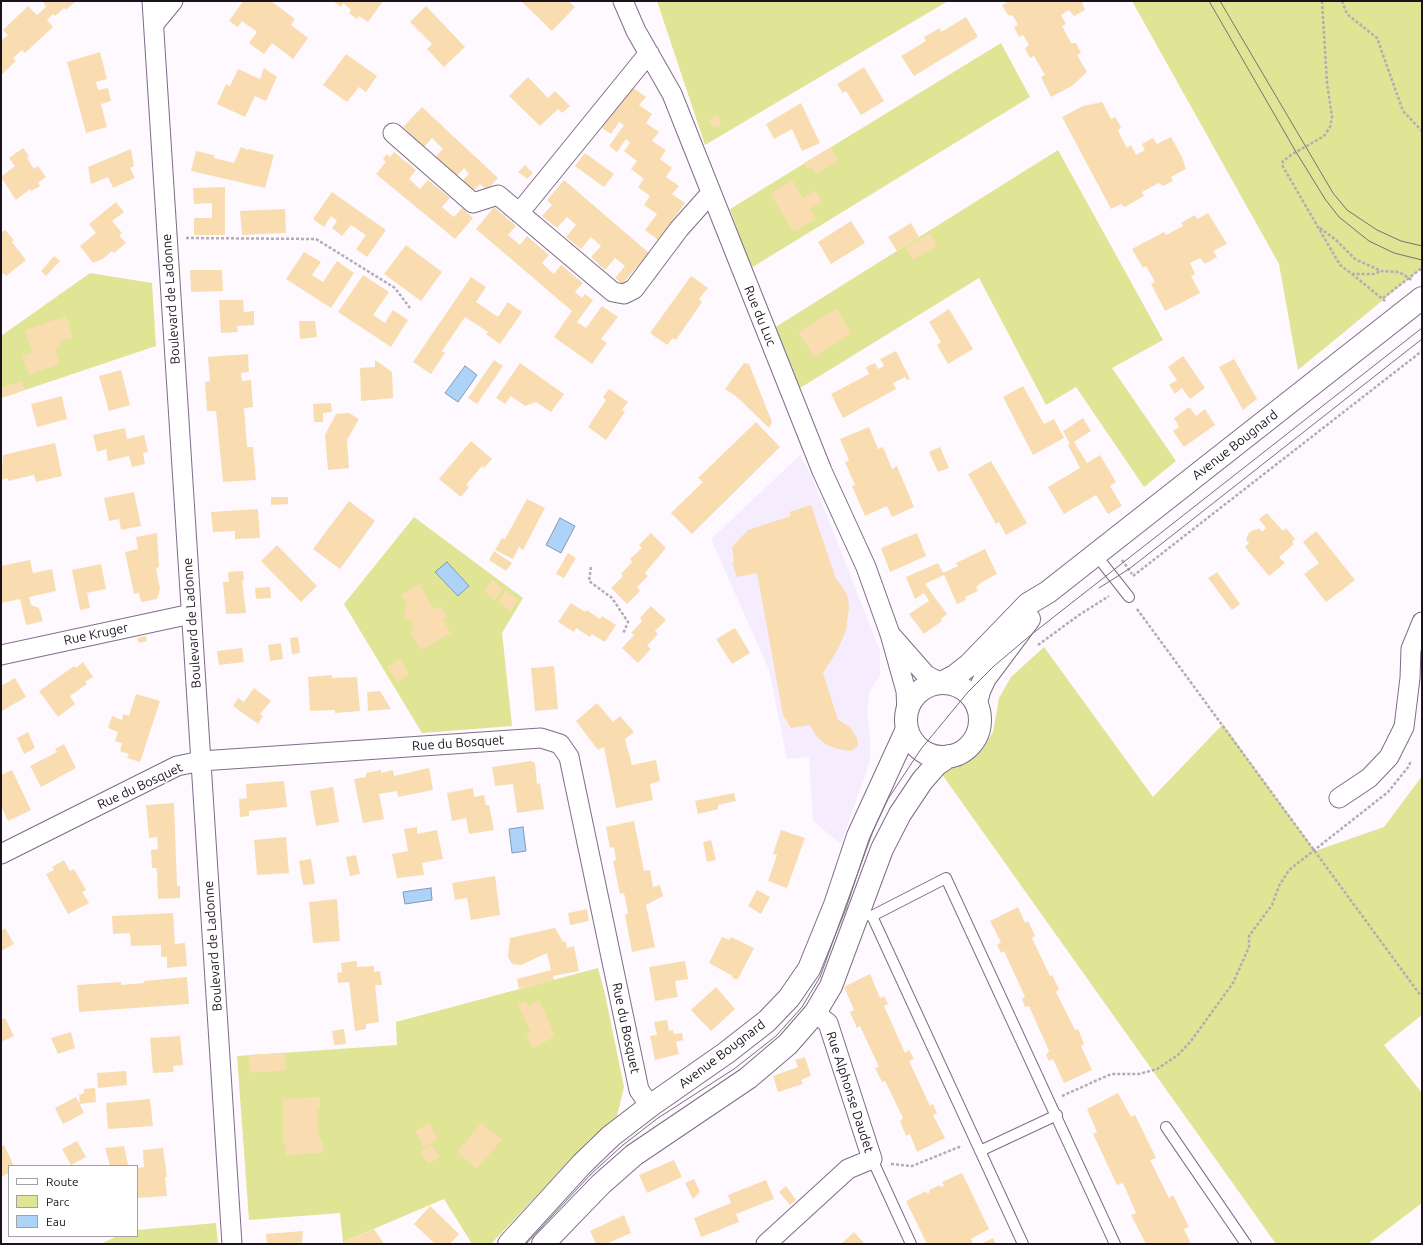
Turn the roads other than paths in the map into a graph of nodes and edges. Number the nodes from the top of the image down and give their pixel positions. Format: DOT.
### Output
graph roads {
  1 [pos="152,1"];
  2 [pos="173,1"];
  3 [pos="623,1"];
  4 [pos="154,24"];
  5 [pos="649,53"];
  6 [pos="393,133"];
  7 [pos="711,193"];
  8 [pos="519,213"];
  9 [pos="1419,291"];
  10 [pos="1096,555"];
  11 [pos="1048,592"];
  12 [pos="1128,597"];
  13 [pos="191,614"];
  14 [pos="1422,622"];
  15 [pos="890,634"];
  16 [pos="1,655"];
  17 [pos="941,683"];
  18 [pos="976,703"];
  19 [pos="907,720"];
  20 [pos="949,756"];
  21 [pos="201,761"];
  22 [pos="1339,798"];
  23 [pos="1,854"];
  24 [pos="865,914"];
  25 [pos="815,1013"];
  26 [pos="650,1106"];
  27 [pos="1056,1115"];
  28 [pos="1166,1127"];
  29 [pos="980,1151"];
  30 [pos="872,1159"];
  31 [pos="232,1244"];
  32 [pos="509,1244"];
  33 [pos="544,1244"];
  34 [pos="766,1244"];
  35 [pos="911,1244"];
  36 [pos="1023,1244"];
  37 [pos="1115,1244"];
  38 [pos="1246,1244"];
  1 -- 4 [label="street, Boulevard de Ladonne"];
  2 -- 4 [label="street"];
  3 -- 5 [label="street, Rue du Luc"];
  4 -- 13 [label="street, Boulevard de Ladonne"];
  5 -- 7 [label="street, Rue du Luc"];
  5 -- 8 [label="street"];
  6 -- 8 [label="street"];
  7 -- 8 [label="street"];
  7 -- 15 [label="street, Rue du Luc"];
  9 -- 10 [label="main road, Avenue Bougnard"];
  10 -- 11 [label="main road, Avenue Bougnard"];
  10 -- 12 [label="lane"];
  11 -- 17 [label="main road, Avenue Bougnard"];
  11 -- 18 [label="main road, Avenue Bougnard"];
  13 -- 16 [label="street, Rue Kruger"];
  13 -- 21 [label="street, Boulevard de Ladonne"];
  14 -- 22 [label="street"];
  15 -- 17 [label="street, Rue du Luc"];
  15 -- 19 [label="street, Rue du Luc"];
  17 -- 18 [label="main road"];
  17 -- 19 [label="main road, Avenue Bougnard"];
  18 -- 20 [label="main road, Avenue Bougnard"];
  19 -- 20 [label="main road"];
  19 -- 26 [label="main road, Avenue Bougnard"];
  20 -- 24 [label="main road, Avenue Bougnard"];
  21 -- 23 [label="street, Rue du Bosquet"];
  21 -- 26 [label="street, Rue du Bosquet"];
  21 -- 31 [label="street, Boulevard de Ladonne"];
  24 -- 25 [label="main road, Avenue Bougnard"];
  24 -- 27 [label="lane"];
  24 -- 29 [label="lane"];
  25 -- 30 [label="street, Rue Alphonse Daudet"];
  25 -- 33 [label="main road, Avenue Bougnard"];
  26 -- 32 [label="main road, Avenue Bougnard"];
  27 -- 29 [label="lane"];
  27 -- 37 [label="lane"];
  28 -- 38 [label="lane"];
  29 -- 36 [label="lane"];
  30 -- 34 [label="street, Rue Alphonse Daudet"];
  30 -- 35 [label="lane"];
}
